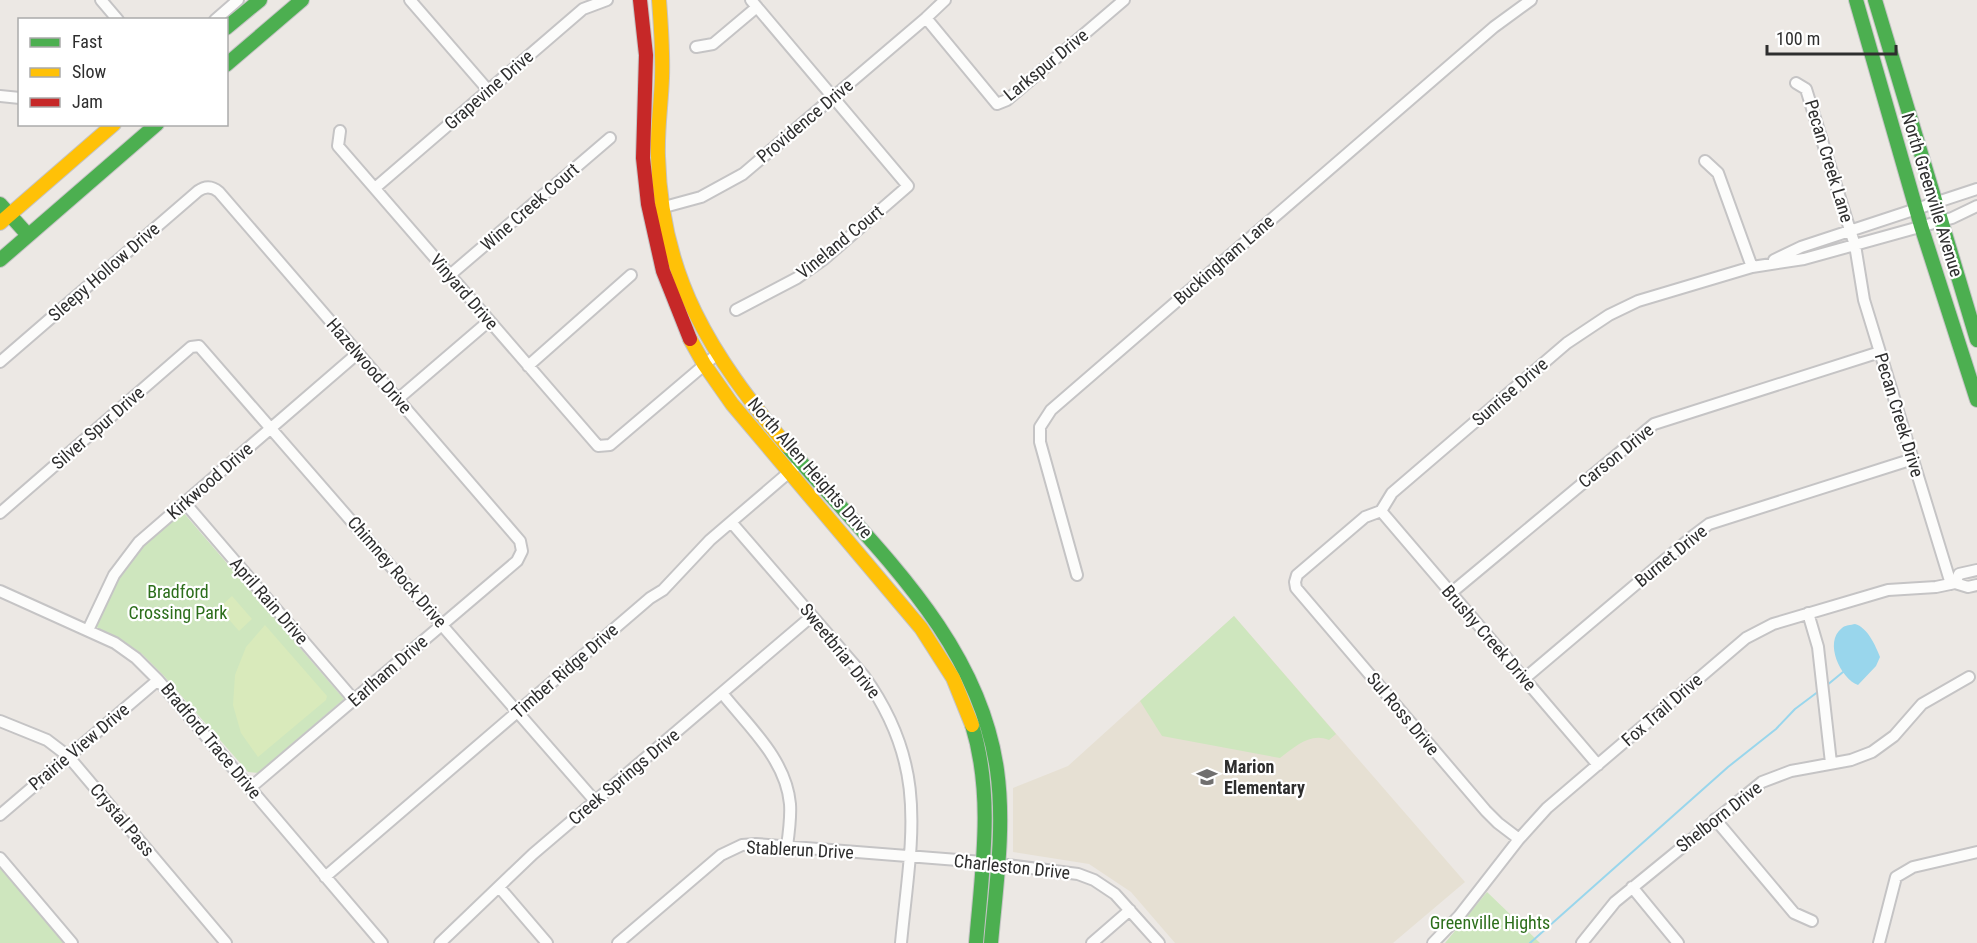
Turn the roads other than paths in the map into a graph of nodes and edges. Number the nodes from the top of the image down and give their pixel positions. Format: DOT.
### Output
graph roads {
  1 [pos="101,0"];
  2 [pos="238,0"];
  3 [pos="260,0"];
  4 [pos="302,0"];
  5 [pos="607,0"];
  6 [pos="640,0"];
  7 [pos="659,0"];
  8 [pos="945,0"];
  9 [pos="1124,0"];
  10 [pos="1531,0"];
  11 [pos="1856,0"];
  12 [pos="1875,0"];
  13 [pos="413,1"];
  14 [pos="754,4"];
  15 [pos="116,18"];
  16 [pos="217,18"];
  17 [pos="926,18"];
  18 [pos="228,26"];
  19 [pos="696,47"];
  20 [pos="1894,62"];
  21 [pos="228,63"];
  22 [pos="1877,69"];
  23 [pos="1796,83"];
  24 [pos="488,90"];
  25 [pos="0,96"];
  26 [pos="833,97"];
  27 [pos="18,98"];
  28 [pos="112,126"];
  29 [pos="155,126"];
  30 [pos="340,131"];
  31 [pos="610,138"];
  32 [pos="1705,161"];
  33 [pos="209,187"];
  34 [pos="375,188"];
  35 [pos="1977,189"];
  36 [pos="1934,202"];
  37 [pos="1977,206"];
  38 [pos="663,208"];
  39 [pos="1916,209"];
  40 [pos="648,210"];
  41 [pos="3,214"];
  42 [pos="1940,221"];
  43 [pos="1921,226"];
  44 [pos="1850,230"];
  45 [pos="28,235"];
  46 [pos="1855,245"];
  47 [pos="0,260"];
  48 [pos="1766,264"];
  49 [pos="1752,267"];
  50 [pos="631,275"];
  51 [pos="450,276"];
  52 [pos="736,310"];
  53 [pos="489,321"];
  54 [pos="1977,340"];
  55 [pos="196,346"];
  56 [pos="1880,352"];
  57 [pos="358,353"];
  58 [pos="716,355"];
  59 [pos="0,362"];
  60 [pos="704,365"];
  61 [pos="528,366"];
  62 [pos="398,399"];
  63 [pos="1977,400"];
  64 [pos="271,427"];
  65 [pos="1913,459"];
  66 [pos="801,462"];
  67 [pos="789,472"];
  68 [pos="185,503"];
  69 [pos="1381,511"];
  70 [pos="0,513"];
  71 [pos="731,522"];
  72 [pos="522,551"];
  73 [pos="1977,570"];
  74 [pos="1077,575"];
  75 [pos="1295,582"];
  76 [pos="1953,584"];
  77 [pos="1977,585"];
  78 [pos="0,591"];
  79 [pos="1451,593"];
  80 [pos="1809,613"];
  81 [pos="813,616"];
  82 [pos="442,624"];
  83 [pos="88,630"];
  84 [pos="1970,677"];
  85 [pos="1524,679"];
  86 [pos="158,680"];
  87 [pos="722,693"];
  88 [pos="354,700"];
  89 [pos="518,712"];
  90 [pos="0,721"];
  91 [pos="68,756"];
  92 [pos="1831,763"];
  93 [pos="1598,765"];
  94 [pos="250,788"];
  95 [pos="596,801"];
  96 [pos="0,814"];
  97 [pos="1715,819"];
  98 [pos="1519,839"];
  99 [pos="787,846"];
  100 [pos="1977,852"];
  101 [pos="909,857"];
  102 [pos="0,858"];
  103 [pos="983,862"];
  104 [pos="998,864"];
  105 [pos="325,877"];
  106 [pos="499,887"];
  107 [pos="1632,887"];
  108 [pos="1130,910"];
  109 [pos="1812,921"];
  110 [pos="72,943"];
  111 [pos="226,943"];
  112 [pos="382,943"];
  113 [pos="440,943"];
  114 [pos="547,943"];
  115 [pos="618,943"];
  116 [pos="902,943"];
  117 [pos="976,943"];
  118 [pos="991,943"];
  119 [pos="1092,943"];
  120 [pos="1159,943"];
  121 [pos="1433,943"];
  122 [pos="1582,943"];
  123 [pos="1678,943"];
  124 [pos="1879,943"];
  1 -- 15 [label="street"];
  2 -- 16 [label="street"];
  3 -- 18 [label="main road"];
  4 -- 21 [label="main road"];
  5 -- 24 [label="street, Grapevine Drive"];
  6 -- 40 [label="main road, North Allen Heights Drive"];
  7 -- 38 [label="main road, North Allen Heights Drive"];
  8 -- 17 [label="street, Providence Drive"];
  9 -- 17 [label="street, Larkspur Drive"];
  10 -- 74 [label="street, Buckingham Lane"];
  11 -- 22 [label="main road, North Greenville Avenue"];
  12 -- 20 [label="main road, North Greenville Avenue"];
  13 -- 24 [label="street"];
  14 -- 19 [label="street"];
  14 -- 26 [label="street"];
  17 -- 26 [label="street, Providence Drive"];
  20 -- 22 [label="main road"];
  20 -- 36 [label="main road, North Greenville Avenue"];
  22 -- 39 [label="main road, North Greenville Avenue"];
  23 -- 44 [label="street, Pecan Creek Lane"];
  24 -- 34 [label="street, Grapevine Drive"];
  25 -- 27 [label="street"];
  26 -- 38 [label="street, Providence Drive"];
  26 -- 52 [label="street, Vineland Court"];
  28 -- 41 [label="main road"];
  29 -- 45 [label="main road"];
  30 -- 34 [label="street, Vinyard Drive"];
  31 -- 51 [label="street, Wine Creek Court"];
  32 -- 49 [label="street"];
  33 -- 57 [label="street, Hazelwood Drive"];
  33 -- 59 [label="street, Sleepy Hollow Drive"];
  34 -- 51 [label="street, Vinyard Drive"];
  35 -- 36 [label="street, Sunrise Drive"];
  36 -- 39 [label="street, Sunrise Drive"];
  36 -- 42 [label="main road, North Greenville Avenue"];
  37 -- 42 [label="street, Sunrise Drive"];
  38 -- 40 [label="street, Providence Drive"];
  38 -- 58 [label="main road, North Allen Heights Drive"];
  39 -- 43 [label="main road, North Greenville Avenue"];
  39 -- 44 [label="street, Sunrise Drive"];
  40 -- 60 [label="main road, North Allen Heights Drive"];
  41 -- 45 [label="main road"];
  42 -- 43 [label="street, Sunrise Drive"];
  42 -- 54 [label="main road, North Greenville Avenue"];
  43 -- 46 [label="street, Sunrise Drive"];
  43 -- 63 [label="main road, North Greenville Avenue"];
  44 -- 46 [label="street, Pecan Creek Lane"];
  44 -- 48 [label="street, Sunrise Drive"];
  45 -- 47 [label="main road"];
  46 -- 48 [label="street, Sunrise Drive"];
  46 -- 56 [label="street, Pecan Creek Drive"];
  48 -- 49 [label="street, Sunrise Drive"];
  49 -- 69 [label="street, Sunrise Drive"];
  50 -- 61 [label="street"];
  51 -- 53 [label="street, Vinyard Drive"];
  53 -- 61 [label="street, Vinyard Drive"];
  53 -- 62 [label="street"];
  55 -- 64 [label="street, Chimney Rock Drive"];
  55 -- 70 [label="street, Silver Spur Drive"];
  56 -- 65 [label="street, Pecan Creek Drive"];
  56 -- 79 [label="street, Carson Drive"];
  57 -- 62 [label="street, Hazelwood Drive"];
  57 -- 64 [label="street, Kirkwood Drive"];
  58 -- 60 [label="street"];
  58 -- 66 [label="main road, North Allen Heights Drive"];
  60 -- 61 [label="street, Vinyard Drive"];
  60 -- 67 [label="main road, North Allen Heights Drive"];
  62 -- 72 [label="street, Hazelwood Drive"];
  64 -- 68 [label="street, Kirkwood Drive"];
  64 -- 82 [label="street, Chimney Rock Drive"];
  65 -- 76 [label="street, Pecan Creek Drive"];
  65 -- 85 [label="street, Burnet Drive"];
  66 -- 67 [label="street, Timber Ridge Drive"];
  66 -- 104 [label="main road, North Allen Heights Drive"];
  67 -- 71 [label="street, Timber Ridge Drive"];
  67 -- 103 [label="main road, North Allen Heights Drive"];
  68 -- 83 [label="street, Kirkwood Drive"];
  68 -- 88 [label="street, April Rain Drive"];
  69 -- 75 [label="street, Sunrise Drive"];
  69 -- 79 [label="street, Brushy Creek Drive"];
  71 -- 81 [label="street, Sweetbriar Drive"];
  71 -- 89 [label="street, Timber Ridge Drive"];
  72 -- 82 [label="street, Earlham Drive"];
  73 -- 76 [label="street, Fox Trail Drive"];
  75 -- 98 [label="street, Sul Ross Drive"];
  76 -- 77 [label="street, Fox Trail Drive"];
  76 -- 80 [label="street, Fox Trail Drive"];
  78 -- 83 [label="street, Bradford Trace Drive"];
  79 -- 85 [label="street, Brushy Creek Drive"];
  80 -- 92 [label="street"];
  80 -- 93 [label="street, Fox Trail Drive"];
  81 -- 87 [label="street, Creek Springs Drive"];
  81 -- 101 [label="street, Sweetbriar Drive"];
  82 -- 88 [label="street, Earlham Drive"];
  82 -- 89 [label="street, Chimney Rock Drive"];
  83 -- 86 [label="street, Bradford Trace Drive"];
  84 -- 92 [label="street, Shelborn Drive"];
  85 -- 93 [label="street, Brushy Creek Drive"];
  86 -- 91 [label="street, Prairie View Drive"];
  86 -- 94 [label="street, Bradford Trace Drive"];
  87 -- 95 [label="street, Creek Springs Drive"];
  87 -- 99 [label="street"];
  88 -- 94 [label="street, Earlham Drive"];
  89 -- 95 [label="street, Chimney Rock Drive"];
  89 -- 105 [label="street, Timber Ridge Drive"];
  90 -- 91 [label="street, Crystal Pass"];
  91 -- 96 [label="street, Prairie View Drive"];
  91 -- 111 [label="street, Crystal Pass"];
  92 -- 97 [label="street, Shelborn Drive"];
  93 -- 98 [label="street, Fox Trail Drive"];
  94 -- 105 [label="street, Bradford Trace Drive"];
  95 -- 106 [label="street, Creek Springs Drive"];
  97 -- 107 [label="street, Shelborn Drive"];
  97 -- 109 [label="street"];
  98 -- 121 [label="street, Fox Trail Drive"];
  99 -- 101 [label="street, Stablerun Drive"];
  99 -- 115 [label="street, Stablerun Drive"];
  100 -- 124 [label="street"];
  101 -- 103 [label="street, Charleston Drive"];
  101 -- 116 [label="street, Sweetbriar Drive"];
  102 -- 110 [label="street"];
  103 -- 104 [label="street, Charleston Drive"];
  103 -- 117 [label="main road, North Allen Heights Drive"];
  104 -- 108 [label="street, Charleston Drive"];
  104 -- 118 [label="main road, North Allen Heights Drive"];
  105 -- 112 [label="street, Bradford Trace Drive"];
  106 -- 113 [label="street, Creek Springs Drive"];
  106 -- 114 [label="street"];
  107 -- 122 [label="street, Shelborn Drive"];
  107 -- 123 [label="street"];
  108 -- 119 [label="street"];
  108 -- 120 [label="street, Charleston Drive"];
}
